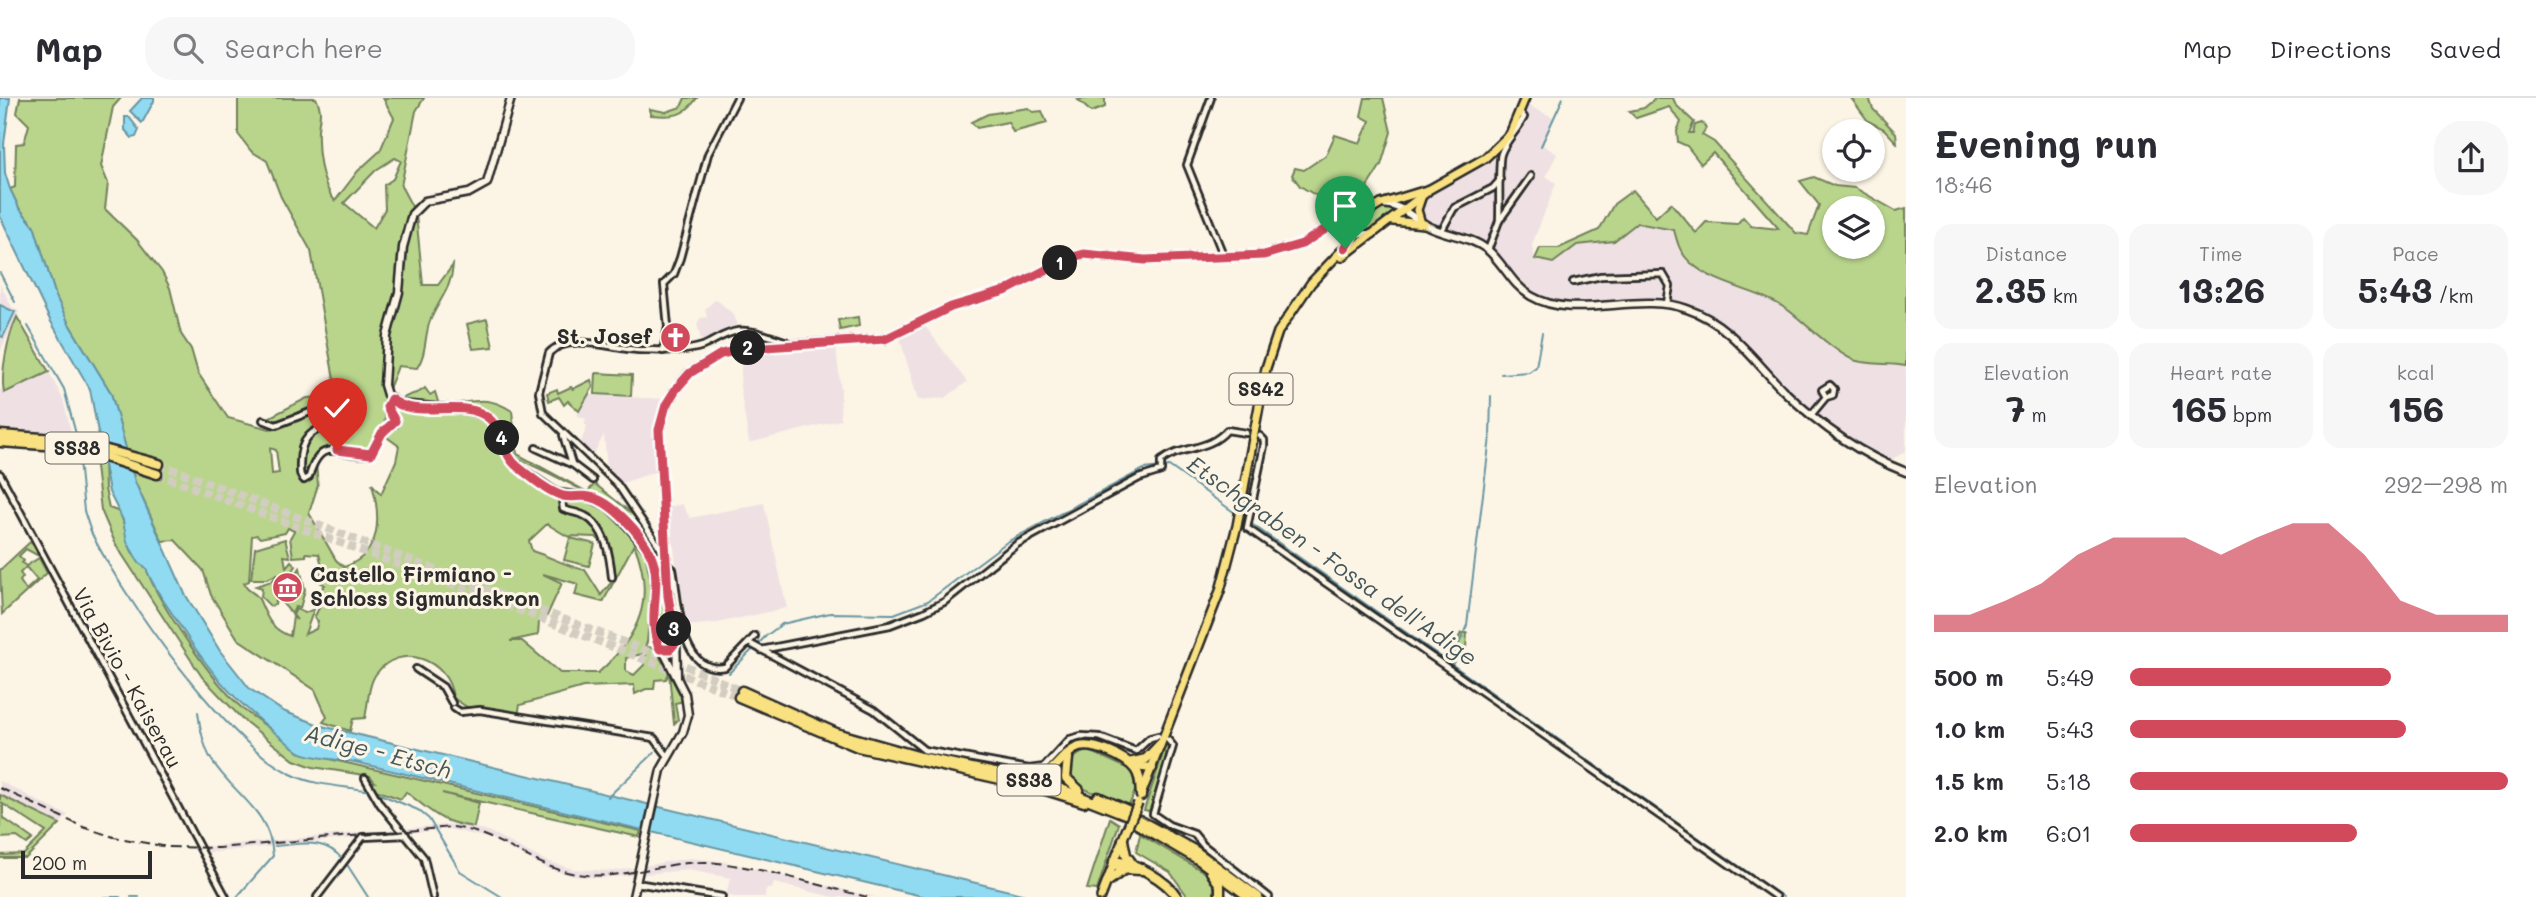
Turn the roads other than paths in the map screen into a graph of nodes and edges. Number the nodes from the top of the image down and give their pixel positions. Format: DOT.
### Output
graph roads {
  1 [pos="511,98"];
  2 [pos="737,98"];
  3 [pos="1211,98"];
  4 [pos="1525,98"];
  5 [pos="1520,112"];
  6 [pos="1531,176"];
  7 [pos="1501,179"];
  8 [pos="1430,189"];
  9 [pos="1421,197"];
  10 [pos="1379,205"];
  11 [pos="1401,210"];
  12 [pos="1499,220"];
  13 [pos="1338,221"];
  14 [pos="1392,221"];
  15 [pos="1422,222"];
  16 [pos="1356,229"];
  17 [pos="1442,230"];
  18 [pos="1374,234"];
  19 [pos="1488,250"];
  20 [pos="1224,258"];
  21 [pos="1335,260"];
  22 [pos="1573,282"];
  23 [pos="1667,303"];
  24 [pos="791,346"];
  25 [pos="663,351"];
  26 [pos="1826,397"];
  27 [pos="391,399"];
  28 [pos="1811,415"];
  29 [pos="263,420"];
  30 [pos="1246,433"];
  31 [pos="563,434"];
  32 [pos="0,435"];
  33 [pos="1260,436"];
  34 [pos="0,442"];
  35 [pos="536,448"];
  36 [pos="159,464"];
  37 [pos="572,464"];
  38 [pos="154,472"];
  39 [pos="1906,472"];
  40 [pos="0,474"];
  41 [pos="593,480"];
  42 [pos="566,497"];
  43 [pos="665,550"];
  44 [pos="666,563"];
  45 [pos="612,578"];
  46 [pos="755,636"];
  47 [pos="755,647"];
  48 [pos="660,649"];
  49 [pos="673,652"];
  50 [pos="666,659"];
  51 [pos="416,669"];
  52 [pos="677,678"];
  53 [pos="833,739"];
  54 [pos="1162,740"];
  55 [pos="926,754"];
  56 [pos="1069,754"];
  57 [pos="667,755"];
  58 [pos="886,760"];
  59 [pos="1133,763"];
  60 [pos="1152,768"];
  61 [pos="932,771"];
  62 [pos="365,778"];
  63 [pos="997,779"];
  64 [pos="1139,799"];
  65 [pos="1125,814"];
  66 [pos="1140,822"];
  67 [pos="407,835"];
  68 [pos="1124,836"];
  69 [pos="1114,862"];
  70 [pos="1129,867"];
  71 [pos="635,883"];
  72 [pos="1104,889"];
  73 [pos="226,897"];
  74 [pos="317,897"];
  75 [pos="433,897"];
  76 [pos="633,897"];
  77 [pos="722,897"];
  78 [pos="1177,897"];
  79 [pos="1220,897"];
  80 [pos="1249,897"];
  81 [pos="1258,897"];
  82 [pos="1269,897"];
  83 [pos="1776,897"];
  1 -- 27 [label="main road"];
  2 -- 25 [label="street"];
  3 -- 20 [label="street"];
  4 -- 5 [label="main road, SS42"];
  5 -- 7 [label="street"];
  5 -- 8 [label="main road, SS42"];
  6 -- 12 [label="street"];
  7 -- 12 [label="street"];
  7 -- 17 [label="street"];
  8 -- 9 [label="main road, SS42"];
  8 -- 10 [label="main road, SS42"];
  9 -- 11 [label="main road, SS42"];
  9 -- 15 [label="main road"];
  10 -- 11 [label="main road"];
  10 -- 13 [label="main road"];
  10 -- 16 [label="main road, SS42"];
  11 -- 14 [label="main road, SS42"];
  11 -- 15 [label="main road"];
  12 -- 19 [label="street"];
  13 -- 16 [label="main road"];
  13 -- 20 [label="main road"];
  14 -- 15 [label="main road"];
  14 -- 18 [label="main road, SS42"];
  15 -- 17 [label="main road"];
  16 -- 18 [label="main road"];
  16 -- 21 [label="main road, SS42"];
  17 -- 19 [label="main road"];
  18 -- 21 [label="main road, SS42"];
  19 -- 23 [label="main road"];
  20 -- 24 [label="main road"];
  21 -- 54 [label="main road, SS42"];
  22 -- 23 [label="street"];
  23 -- 28 [label="main road"];
  24 -- 25 [label="street"];
  24 -- 43 [label="main road"];
  25 -- 31 [label="street"];
  26 -- 28 [label="street"];
  27 -- 29 [label="street"];
  27 -- 42 [label="main road"];
  28 -- 39 [label="main road"];
  30 -- 47 [label="street"];
  31 -- 37 [label="street"];
  31 -- 43 [label="street"];
  32 -- 36 [label="highway, SS38"];
  33 -- 83 [label="street"];
  34 -- 38 [label="highway, SS38"];
  35 -- 37 [label="street"];
  37 -- 41 [label="street"];
  40 -- 73 [label="street, Via Bivio - Kaiserau"];
  42 -- 45 [label="street"];
  42 -- 48 [label="main road"];
  43 -- 44 [label="main road"];
  44 -- 47 [label="street"];
  44 -- 49 [label="main road"];
  46 -- 47 [label="street"];
  47 -- 55 [label="street"];
  48 -- 49 [label="main road"];
  48 -- 50 [label="main road"];
  49 -- 50 [label="main road"];
  49 -- 52 [label="main road"];
  50 -- 52 [label="main road"];
  51 -- 57 [label="street"];
  52 -- 57 [label="main road"];
  53 -- 55 [label="highway, SS38"];
  53 -- 58 [label="highway"];
  53 -- 63 [label="highway, SS38"];
  54 -- 55 [label="street"];
  54 -- 59 [label="highway"];
  54 -- 60 [label="main road, SS42"];
  54 -- 82 [label="street"];
  55 -- 56 [label="highway"];
  55 -- 65 [label="highway, SS38"];
  56 -- 59 [label="highway"];
  56 -- 65 [label="highway"];
  57 -- 71 [label="main road"];
  59 -- 60 [label="highway"];
  59 -- 64 [label="highway"];
  60 -- 64 [label="main road, SS42"];
  61 -- 63 [label="highway"];
  62 -- 67 [label="street"];
  63 -- 65 [label="highway, SS38"];
  64 -- 68 [label="main road, SS42, bridge"];
  66 -- 79 [label="highway"];
  66 -- 80 [label="highway"];
  66 -- 81 [label="highway"];
  67 -- 74 [label="street"];
  67 -- 75 [label="street"];
  68 -- 69 [label="main road, SS42"];
  68 -- 70 [label="highway"];
  69 -- 70 [label="highway"];
  69 -- 72 [label="main road, SS42"];
  70 -- 72 [label="highway"];
  70 -- 78 [label="highway"];
  71 -- 76 [label="main road"];
  71 -- 77 [label="street"];
}
